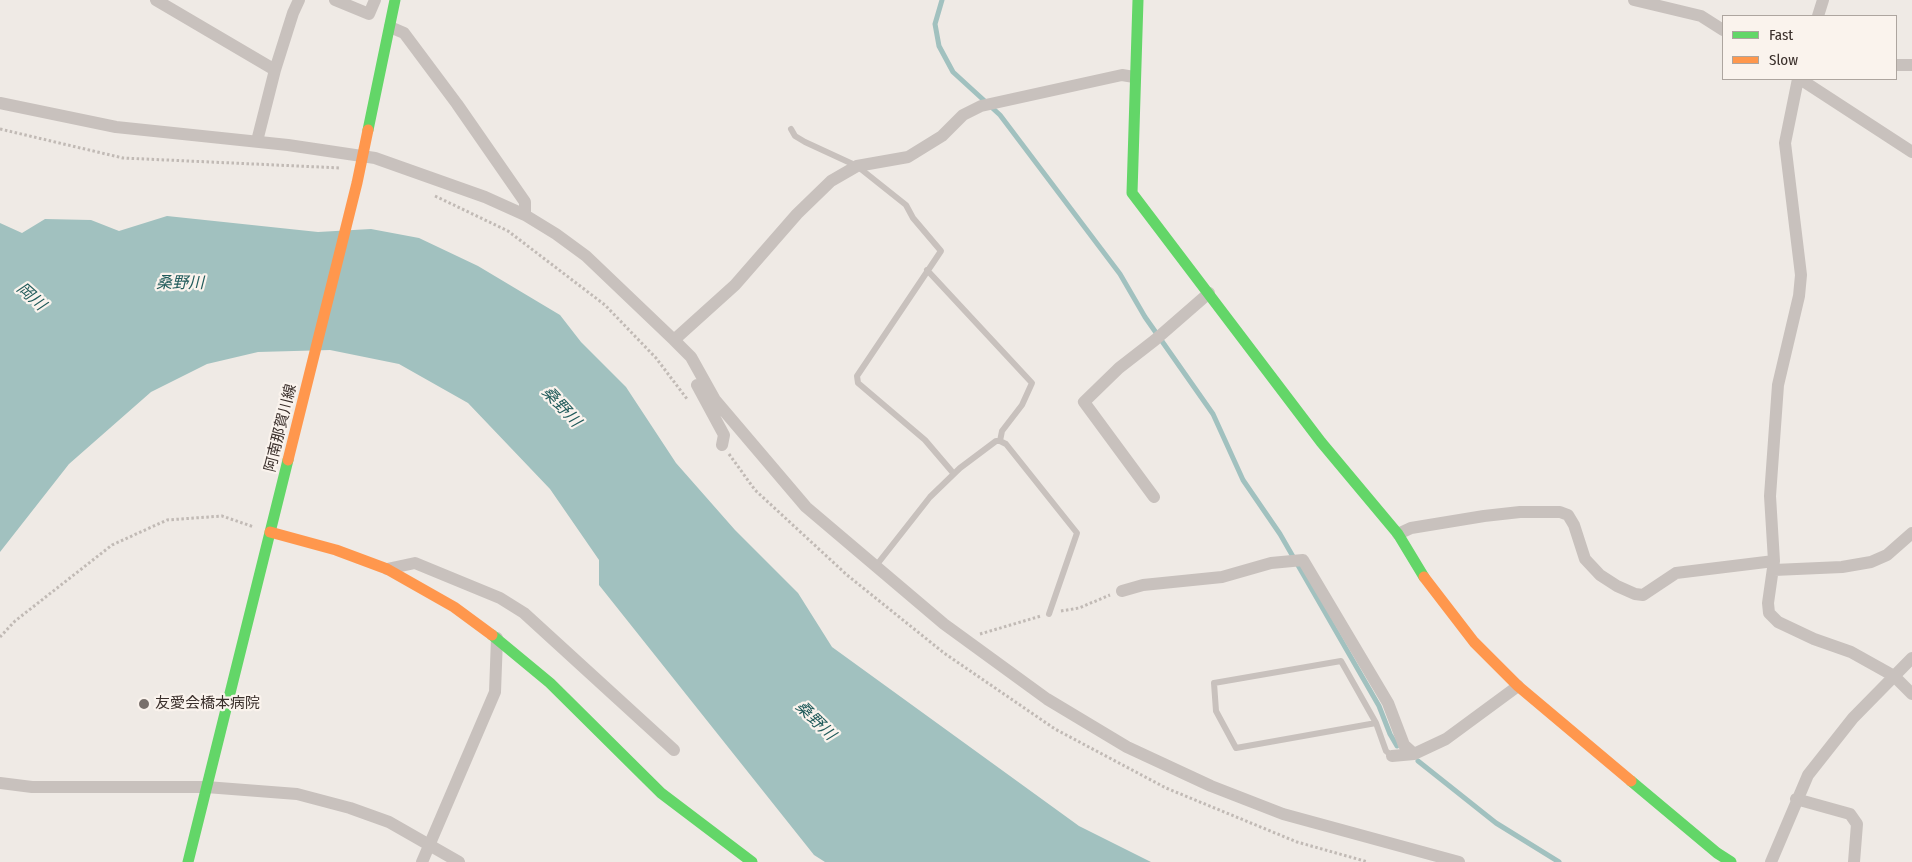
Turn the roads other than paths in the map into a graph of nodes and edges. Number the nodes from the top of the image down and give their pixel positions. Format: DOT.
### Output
graph roads {
  1 [pos="156,0"];
  2 [pos="300,0"];
  3 [pos="335,0"];
  4 [pos="375,0"];
  5 [pos="395,0"];
  6 [pos="1138,0"];
  7 [pos="1634,0"];
  8 [pos="1823,0"];
  9 [pos="1818,15"];
  10 [pos="390,27"];
  11 [pos="1722,29"];
  12 [pos="1897,65"];
  13 [pos="1912,65"];
  14 [pos="276,70"];
  15 [pos="1134,77"];
  16 [pos="1799,80"];
  17 [pos="1801,80"];
  18 [pos="0,103"];
  19 [pos="791,129"];
  20 [pos="257,141"];
  21 [pos="1912,152"];
  22 [pos="363,156"];
  23 [pos="857,166"];
  24 [pos="525,215"];
  25 [pos="927,270"];
  26 [pos="1209,293"];
  27 [pos="674,340"];
  28 [pos="1000,441"];
  29 [pos="722,446"];
  30 [pos="954,474"];
  31 [pos="1154,497"];
  32 [pos="270,532"];
  33 [pos="1912,533"];
  34 [pos="1398,534"];
  35 [pos="1774,565"];
  36 [pos="875,567"];
  37 [pos="387,570"];
  38 [pos="1122,591"];
  39 [pos="1049,614"];
  40 [pos="497,638"];
  41 [pos="1912,658"];
  42 [pos="1894,676"];
  43 [pos="1518,686"];
  44 [pos="1912,694"];
  45 [pos="1376,723"];
  46 [pos="674,750"];
  47 [pos="1414,754"];
  48 [pos="1392,756"];
  49 [pos="0,782"];
  50 [pos="206,787"];
  51 [pos="1796,799"];
  52 [pos="429,844"];
  53 [pos="188,862"];
  54 [pos="422,862"];
  55 [pos="459,862"];
  56 [pos="752,862"];
  57 [pos="1459,862"];
  58 [pos="1731,862"];
  59 [pos="1771,862"];
  60 [pos="1854,862"];
  1 -- 14 [label="street"];
  2 -- 14 [label="street"];
  3 -- 4 [label="street"];
  5 -- 10 [label="street, 阿南那賀川線"];
  6 -- 15 [label="street"];
  7 -- 11 [label="street"];
  8 -- 9 [label="street"];
  10 -- 22 [label="street, 阿南那賀川線"];
  10 -- 24 [label="street"];
  12 -- 13 [label="street"];
  14 -- 20 [label="street"];
  15 -- 23 [label="street"];
  15 -- 26 [label="street"];
  16 -- 35 [label="street"];
  17 -- 21 [label="street"];
  18 -- 20 [label="street"];
  19 -- 23 [label="lane"];
  20 -- 22 [label="street"];
  22 -- 24 [label="street"];
  22 -- 32 [label="street, 阿南那賀川線"];
  23 -- 25 [label="lane"];
  23 -- 27 [label="street"];
  24 -- 27 [label="street"];
  25 -- 28 [label="lane"];
  25 -- 30 [label="lane"];
  26 -- 31 [label="street"];
  26 -- 34 [label="street"];
  27 -- 29 [label="street"];
  27 -- 36 [label="street"];
  28 -- 30 [label="lane"];
  28 -- 39 [label="lane"];
  30 -- 36 [label="lane"];
  32 -- 37 [label="street"];
  32 -- 50 [label="street, 阿南那賀川線"];
  33 -- 35 [label="street"];
  34 -- 35 [label="street"];
  34 -- 43 [label="street"];
  35 -- 42 [label="street"];
  36 -- 57 [label="street"];
  37 -- 40 [label="street"];
  37 -- 46 [label="street"];
  38 -- 47 [label="street"];
  40 -- 52 [label="street"];
  40 -- 56 [label="street"];
  41 -- 42 [label="street"];
  42 -- 44 [label="street"];
  42 -- 51 [label="street"];
  43 -- 47 [label="street"];
  43 -- 58 [label="street"];
  45 -- 45 [label="lane"];
  45 -- 48 [label="lane"];
  47 -- 48 [label="street"];
  49 -- 50 [label="street"];
  50 -- 52 [label="street"];
  50 -- 53 [label="street, 阿南那賀川線"];
  51 -- 59 [label="street"];
  51 -- 60 [label="street"];
  52 -- 54 [label="street"];
  52 -- 55 [label="street"];
}
